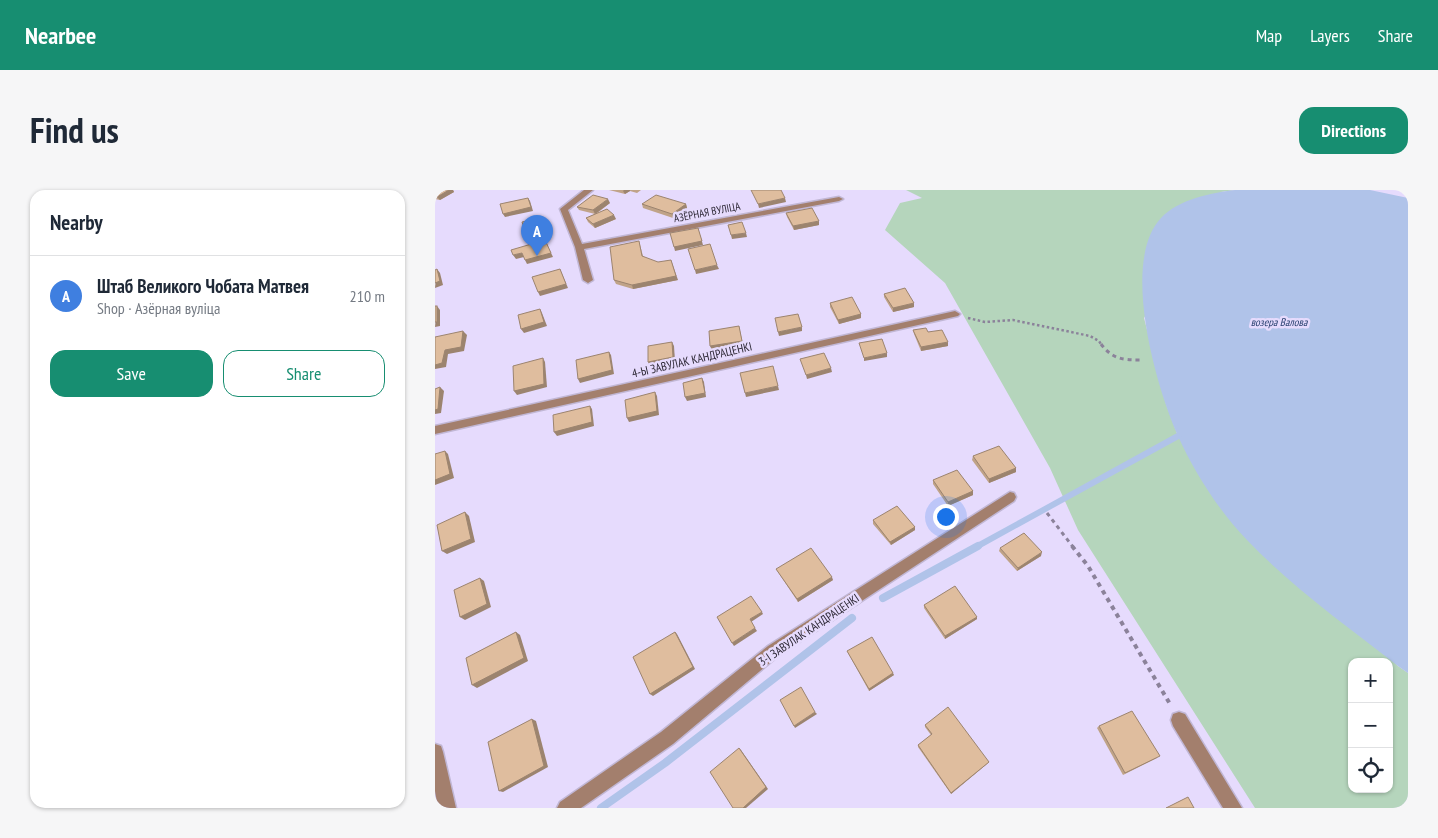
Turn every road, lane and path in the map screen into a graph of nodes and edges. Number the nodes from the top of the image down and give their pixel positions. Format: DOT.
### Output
graph roads {
  1 [pos="589,190"];
  2 [pos="839,199"];
  3 [pos="579,247"];
  4 [pos="588,280"];
  5 [pos="955,314"];
  6 [pos="1142,360"];
  7 [pos="435,430"];
  8 [pos="1011,497"];
  9 [pos="1047,513"];
  10 [pos="1179,720"];
  11 [pos="435,752"];
  12 [pos="447,808"];
  13 [pos="566,808"];
  14 [pos="1233,808"];
  1 -- 3 [label="street"];
  2 -- 3 [label="street, АЗЁРНАЯ ВУЛІЦА"];
  3 -- 4 [label="street"];
  5 -- 6 [label="path"];
  5 -- 7 [label="street, 4-Ы ЗАВУЛАК КАНДРАЦЕНКІ"];
  8 -- 13 [label="street, 3-І ЗАВУЛАК КАНДРАЦЕНКІ"];
  9 -- 10 [label="path"];
  10 -- 14 [label="street"];
  11 -- 12 [label="street"];
}
